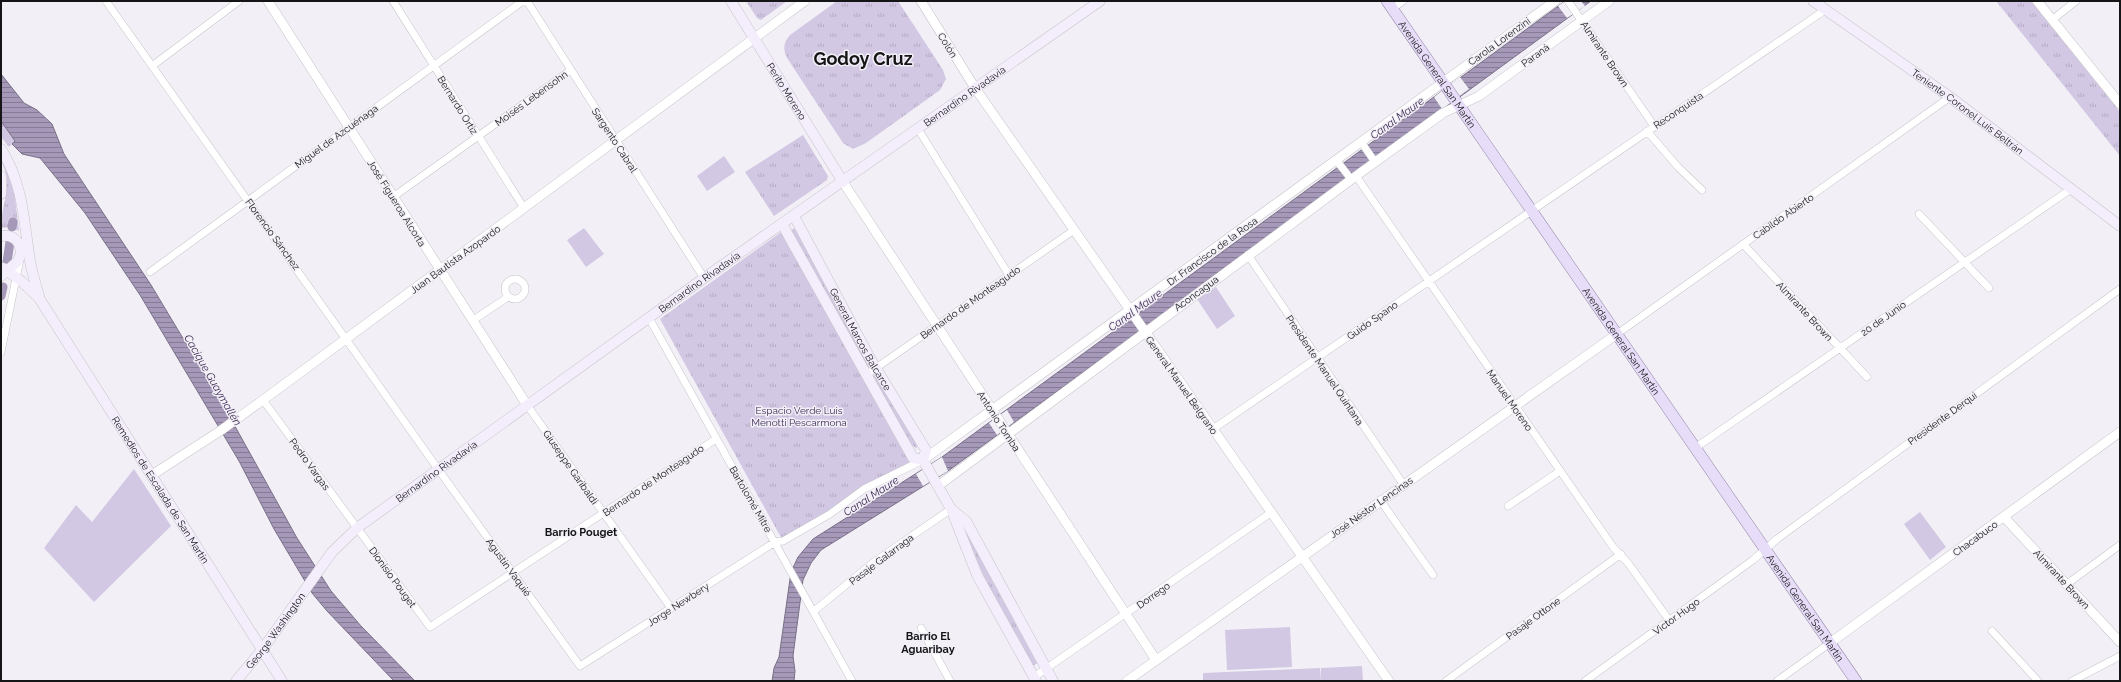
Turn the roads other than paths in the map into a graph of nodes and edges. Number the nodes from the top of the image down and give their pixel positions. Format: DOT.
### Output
graph roads {
  1 [pos="106,1"];
  2 [pos="239,1"];
  3 [pos="268,1"];
  4 [pos="393,1"];
  5 [pos="523,1"];
  6 [pos="527,1"];
  7 [pos="731,1"];
  8 [pos="805,1"];
  9 [pos="921,1"];
  10 [pos="1100,1"];
  11 [pos="1403,1"];
  12 [pos="1555,1"];
  13 [pos="1568,1"];
  14 [pos="1609,1"];
  15 [pos="1813,1"];
  16 [pos="2037,1"];
  17 [pos="2076,1"];
  18 [pos="1389,5"];
  19 [pos="1825,10"];
  20 [pos="2052,20"];
  21 [pos="1582,21"];
  22 [pos="754,38"];
  23 [pos="152,66"];
  24 [pos="433,66"];
  25 [pos="570,70"];
  26 [pos="1444,85"];
  27 [pos="975,88"];
  28 [pos="1950,97"];
  29 [pos="1456,102"];
  30 [pos="2120,104"];
  31 [pos="1654,126"];
  32 [pos="349,128"];
  33 [pos="918,129"];
  34 [pos="1647,131"];
  35 [pos="478,136"];
  36 [pos="615,140"];
  37 [pos="1363,145"];
  38 [pos="1,149"];
  39 [pos="1374,161"];
  40 [pos="1338,162"];
  41 [pos="1,176"];
  42 [pos="1352,177"];
  43 [pos="843,182"];
  44 [pos="2071,189"];
  45 [pos="1702,190"];
  46 [pos="1,194"];
  47 [pos="393,197"];
  48 [pos="248,200"];
  49 [pos="524,208"];
  50 [pos="23,211"];
  51 [pos="1531,211"];
  52 [pos="1919,214"];
  53 [pos="794,216"];
  54 [pos="782,224"];
  55 [pos="2120,226"];
  56 [pos="1074,230"];
  57 [pos="1,236"];
  58 [pos="1743,244"];
  59 [pos="21,252"];
  60 [pos="1248,255"];
  61 [pos="30,262"];
  62 [pos="1964,262"];
  63 [pos="5,270"];
  64 [pos="440,270"];
  65 [pos="150,272"];
  66 [pos="1009,275"];
  67 [pos="16,277"];
  68 [pos="704,278"];
  69 [pos="1429,281"];
  70 [pos="28,287"];
  71 [pos="1989,288"];
  72 [pos="2120,289"];
  73 [pos="508,297"];
  74 [pos="39,298"];
  75 [pos="11,300"];
  76 [pos="1132,314"];
  77 [pos="649,318"];
  78 [pos="472,322"];
  79 [pos="937,326"];
  80 [pos="1144,330"];
  81 [pos="1617,334"];
  82 [pos="347,339"];
  83 [pos="1840,348"];
  84 [pos="1,352"];
  85 [pos="1317,358"];
  86 [pos="876,368"];
  87 [pos="866,375"];
  88 [pos="1867,377"];
  89 [pos="263,400"];
  90 [pos="527,405"];
  91 [pos="1514,406"];
  92 [pos="994,414"];
  93 [pos="1213,430"];
  94 [pos="1006,431"];
  95 [pos="2120,432"];
  96 [pos="716,439"];
  97 [pos="1695,448"];
  98 [pos="925,464"];
  99 [pos="438,469"];
  100 [pos="1560,471"];
  101 [pos="152,475"];
  102 [pos="936,483"];
  103 [pos="1403,484"];
  104 [pos="1380,500"];
  105 [pos="1508,506"];
  106 [pos="951,509"];
  107 [pos="1272,512"];
  108 [pos="604,513"];
  109 [pos="2004,517"];
  110 [pos="357,528"];
  111 [pos="775,542"];
  112 [pos="2120,545"];
  113 [pos="1765,549"];
  114 [pos="1621,554"];
  115 [pos="1303,555"];
  116 [pos="513,573"];
  117 [pos="1433,575"];
  118 [pos="313,579"];
  119 [pos="2067,584"];
  120 [pos="671,608"];
  121 [pos="814,611"];
  122 [pos="1125,614"];
  123 [pos="1669,620"];
  124 [pos="430,627"];
  125 [pos="921,628"];
  126 [pos="1992,631"];
  127 [pos="2120,642"];
  128 [pos="1830,643"];
  129 [pos="262,650"];
  130 [pos="2120,656"];
  131 [pos="1156,660"];
  132 [pos="580,666"];
  133 [pos="1046,669"];
  134 [pos="1035,679"];
  135 [pos="236,681"];
  136 [pos="282,681"];
  137 [pos="852,681"];
  138 [pos="950,681"];
  139 [pos="1053,681"];
  140 [pos="1127,681"];
  141 [pos="1389,681"];
  142 [pos="1446,681"];
  143 [pos="1585,681"];
  144 [pos="1777,681"];
  145 [pos="1856,681"];
  146 [pos="2038,681"];
  147 [pos="2072,681"];
  1 -- 23 [label="street, Florencio Sánchez"];
  2 -- 23 [label="street"];
  3 -- 32 [label="street, José Figueroa Alcorta"];
  4 -- 24 [label="street, Bernardo Ortiz"];
  5 -- 24 [label="street, Miguel de Azcuénaga"];
  6 -- 25 [label="street, Sargento Cabral"];
  7 -- 22 [label="main road, Perito Moreno"];
  8 -- 22 [label="street, Juan Bautista Azopardo"];
  9 -- 27 [label="street, Colón"];
  10 -- 27 [label="main road, Bernardino Rivadavia"];
  11 -- 18 [label="street"];
  12 -- 26 [label="street, Carola Lorenzini"];
  13 -- 21 [label="street, Almirante Brown"];
  14 -- 21 [label="street, Paraná"];
  15 -- 19 [label="main road, Teniente Coronel Luis Beltrán"];
  16 -- 20 [label="street"];
  17 -- 20 [label="street"];
  18 -- 26 [label="main road, Avenida General San Martín"];
  19 -- 28 [label="main road, Teniente Coronel Luis Beltrán"];
  19 -- 31 [label="street, Reconquista"];
  20 -- 30 [label="street"];
  21 -- 29 [label="street, Paraná"];
  21 -- 31 [label="street, Almirante Brown"];
  22 -- 36 [label="street, Juan Bautista Azopardo"];
  22 -- 43 [label="main road, Perito Moreno"];
  23 -- 48 [label="street, Florencio Sánchez"];
  24 -- 32 [label="street, Miguel de Azcuénaga"];
  24 -- 35 [label="street, Bernardo Ortiz"];
  25 -- 35 [label="street, Moisés Lebensohn"];
  25 -- 36 [label="street, Sargento Cabral"];
  26 -- 29 [label="main road, Avenida General San Martín"];
  26 -- 37 [label="street, Dr. Francisco de la Rosa"];
  27 -- 33 [label="main road, Bernardino Rivadavia"];
  27 -- 56 [label="street, General Manuel Belgrano"];
  28 -- 44 [label="main road, Teniente Coronel Luis Beltrán"];
  28 -- 58 [label="street, Cabildo Abierto"];
  29 -- 39 [label="street, Aconcagua"];
  29 -- 51 [label="main road, Avenida General San Martín"];
  31 -- 34 [label="street, Reconquista"];
  32 -- 47 [label="street, José Figueroa Alcorta"];
  32 -- 48 [label="street, Miguel de Azcuénaga"];
  33 -- 43 [label="main road, Bernardino Rivadavia"];
  33 -- 66 [label="street"];
  34 -- 45 [label="street"];
  34 -- 51 [label="street, Reconquista"];
  35 -- 47 [label="street, Moisés Lebensohn"];
  35 -- 49 [label="street, Bernardo Ortiz"];
  36 -- 49 [label="street, Juan Bautista Azopardo"];
  36 -- 68 [label="street, Sargento Cabral"];
  37 -- 39 [label="street"];
  37 -- 40 [label="street, Dr. Francisco de la Rosa"];
  38 -- 50 [label="main road, Remedios de Escalada de San Martín"];
  39 -- 42 [label="street, Aconcagua"];
  40 -- 42 [label="street, Manuel Moreno"];
  40 -- 76 [label="street, Dr. Francisco de la Rosa"];
  41 -- 46 [label="main road"];
  42 -- 60 [label="street, Aconcagua"];
  42 -- 69 [label="street, Manuel Moreno"];
  43 -- 53 [label="main road, Bernardino Rivadavia"];
  43 -- 79 [label="street, Antonio Tomba"];
  44 -- 55 [label="main road, Teniente Coronel Luis Beltrán"];
  44 -- 62 [label="street, 20 de Junio"];
  47 -- 64 [label="street, José Figueroa Alcorta"];
  48 -- 65 [label="street, Miguel de Azcuénaga"];
  48 -- 82 [label="street, Florencio Sánchez"];
  49 -- 64 [label="street, Juan Bautista Azopardo"];
  50 -- 59 [label="main road"];
  50 -- 61 [label="main road, Remedios de Escalada de San Martín"];
  51 -- 69 [label="street, Guido Spano"];
  51 -- 81 [label="main road, Avenida General San Martín"];
  52 -- 62 [label="street"];
  53 -- 54 [label="main road, Bernardino Rivadavia"];
  53 -- 86 [label="main road, General Marcos Balcarce"];
  54 -- 68 [label="main road, Bernardino Rivadavia"];
  54 -- 87 [label="main road, General Marcos Balcarce"];
  56 -- 66 [label="street, Bernardo de Monteagudo"];
  56 -- 76 [label="street, General Manuel Belgrano"];
  57 -- 59 [label="main road"];
  58 -- 81 [label="street, Cabildo Abierto"];
  58 -- 83 [label="street, Almirante Brown"];
  59 -- 61 [label="main road"];
  59 -- 63 [label="main road"];
  59 -- 67 [label="street"];
  60 -- 80 [label="street, Aconcagua"];
  60 -- 85 [label="street, Presidente Manuel Quintana"];
  61 -- 74 [label="main road, Remedios de Escalada de San Martín"];
  62 -- 71 [label="street"];
  62 -- 83 [label="street, 20 de Junio"];
  63 -- 67 [label="main road, Remedios de Escalada de San Martín"];
  64 -- 78 [label="street, José Figueroa Alcorta"];
  64 -- 82 [label="street, Juan Bautista Azopardo"];
  66 -- 79 [label="street, Bernardo de Monteagudo"];
  67 -- 70 [label="main road, Remedios de Escalada de San Martín"];
  67 -- 75 [label="street"];
  68 -- 77 [label="main road, Bernardino Rivadavia"];
  69 -- 85 [label="street, Guido Spano"];
  69 -- 91 [label="street, Manuel Moreno"];
  70 -- 74 [label="main road, Remedios de Escalada de San Martín"];
  70 -- 75 [label="street"];
  72 -- 113 [label="street, Presidente Derqui"];
  73 -- 78 [label="street"];
  74 -- 101 [label="main road, Remedios de Escalada de San Martín"];
  75 -- 84 [label="street"];
  76 -- 80 [label="street, General Manuel Belgrano"];
  76 -- 92 [label="street, Dr. Francisco de la Rosa"];
  77 -- 90 [label="main road, Bernardino Rivadavia"];
  77 -- 96 [label="street, Bartolomé Mitre"];
  78 -- 90 [label="street, José Figueroa Alcorta"];
  79 -- 86 [label="street, Bernardo de Monteagudo"];
  79 -- 92 [label="street, Antonio Tomba"];
  80 -- 93 [label="street, General Manuel Belgrano"];
  80 -- 94 [label="street, Aconcagua"];
  81 -- 91 [label="street, José Néstor Lencinas"];
  81 -- 97 [label="main road, Avenida General San Martín"];
  82 -- 89 [label="street, Juan Bautista Azopardo"];
  82 -- 99 [label="street, Florencio Sánchez"];
  83 -- 88 [label="street, Almirante Brown"];
  83 -- 97 [label="street, 20 de Junio"];
  85 -- 93 [label="street, Guido Spano"];
  85 -- 103 [label="street, Presidente Manuel Quintana"];
  86 -- 87 [label="street, Bernardo de Monteagudo"];
  86 -- 98 [label="main road, General Marcos Balcarce"];
  87 -- 98 [label="main road, General Marcos Balcarce"];
  89 -- 101 [label="street, Juan Bautista Azopardo"];
  89 -- 110 [label="street, Pedro Vargas"];
  90 -- 99 [label="main road, Bernardino Rivadavia"];
  90 -- 108 [label="street, Giuseppe Garibaldi"];
  91 -- 100 [label="street, Manuel Moreno"];
  91 -- 103 [label="street, José Néstor Lencinas"];
  92 -- 94 [label="street, Antonio Tomba"];
  92 -- 98 [label="street, Dr. Francisco de la Rosa"];
  93 -- 107 [label="street, General Manuel Belgrano"];
  94 -- 102 [label="street, Aconcagua"];
  94 -- 122 [label="street, Antonio Tomba"];
  95 -- 109 [label="street, Chacabuco"];
  96 -- 108 [label="street, Bernardo de Monteagudo"];
  96 -- 111 [label="street, Bartolomé Mitre"];
  97 -- 113 [label="main road, Avenida General San Martín"];
  98 -- 102 [label="main road, General Marcos Balcarce"];
  98 -- 111 [label="street, Jorge Newbery"];
  99 -- 110 [label="main road, Bernardino Rivadavia"];
  99 -- 116 [label="street, Agustín Vaquié"];
  100 -- 105 [label="street"];
  100 -- 114 [label="street, Manuel Moreno"];
  101 -- 129 [label="main road, Remedios de Escalada de San Martín"];
  102 -- 106 [label="main road, General Marcos Balcarce"];
  103 -- 104 [label="street, José Néstor Lencinas"];
  104 -- 115 [label="street, José Néstor Lencinas"];
  104 -- 117 [label="street"];
  106 -- 121 [label="street, Pasaje Galarraga"];
  106 -- 133 [label="main road, General Marcos Balcarce"];
  106 -- 134 [label="main road, General Marcos Balcarce"];
  107 -- 115 [label="street, General Manuel Belgrano"];
  107 -- 122 [label="street, Dorrego"];
  108 -- 116 [label="street, Bernardo de Monteagudo"];
  108 -- 120 [label="street, Giuseppe Garibaldi"];
  109 -- 119 [label="street, Almirante Brown"];
  109 -- 128 [label="street, Chacabuco"];
  110 -- 118 [label="main road, Bernardino Rivadavia"];
  110 -- 124 [label="street, Dionisio Pouget"];
  111 -- 120 [label="street, Jorge Newbery"];
  111 -- 121 [label="street, Bartolomé Mitre"];
  112 -- 119 [label="street"];
  113 -- 123 [label="street, Victor Hugo"];
  113 -- 128 [label="main road, Avenida General San Martín"];
  114 -- 123 [label="street, Manuel Moreno"];
  114 -- 142 [label="street, Pasaje Ottone"];
  115 -- 131 [label="street, José Néstor Lencinas"];
  115 -- 141 [label="street, General Manuel Belgrano"];
  116 -- 124 [label="street, Bernardo de Monteagudo"];
  116 -- 132 [label="street, Agustín Vaquié"];
  118 -- 129 [label="main road, George Washington"];
  119 -- 127 [label="street, Almirante Brown"];
  120 -- 132 [label="street, Jorge Newbery"];
  121 -- 137 [label="street, Bartolomé Mitre"];
  122 -- 131 [label="street, Antonio Tomba"];
  122 -- 133 [label="street, Dorrego"];
  123 -- 143 [label="street, Victor Hugo"];
  125 -- 138 [label="street"];
  126 -- 146 [label="street"];
  128 -- 144 [label="street"];
  128 -- 145 [label="main road, Avenida General San Martín"];
  129 -- 135 [label="main road, George Washington"];
  129 -- 136 [label="main road, Remedios de Escalada de San Martín"];
  130 -- 147 [label="street"];
  131 -- 140 [label="street, José Néstor Lencinas"];
  133 -- 134 [label="street, Dorrego"];
  133 -- 139 [label="main road, General Marcos Balcarce"];
}
